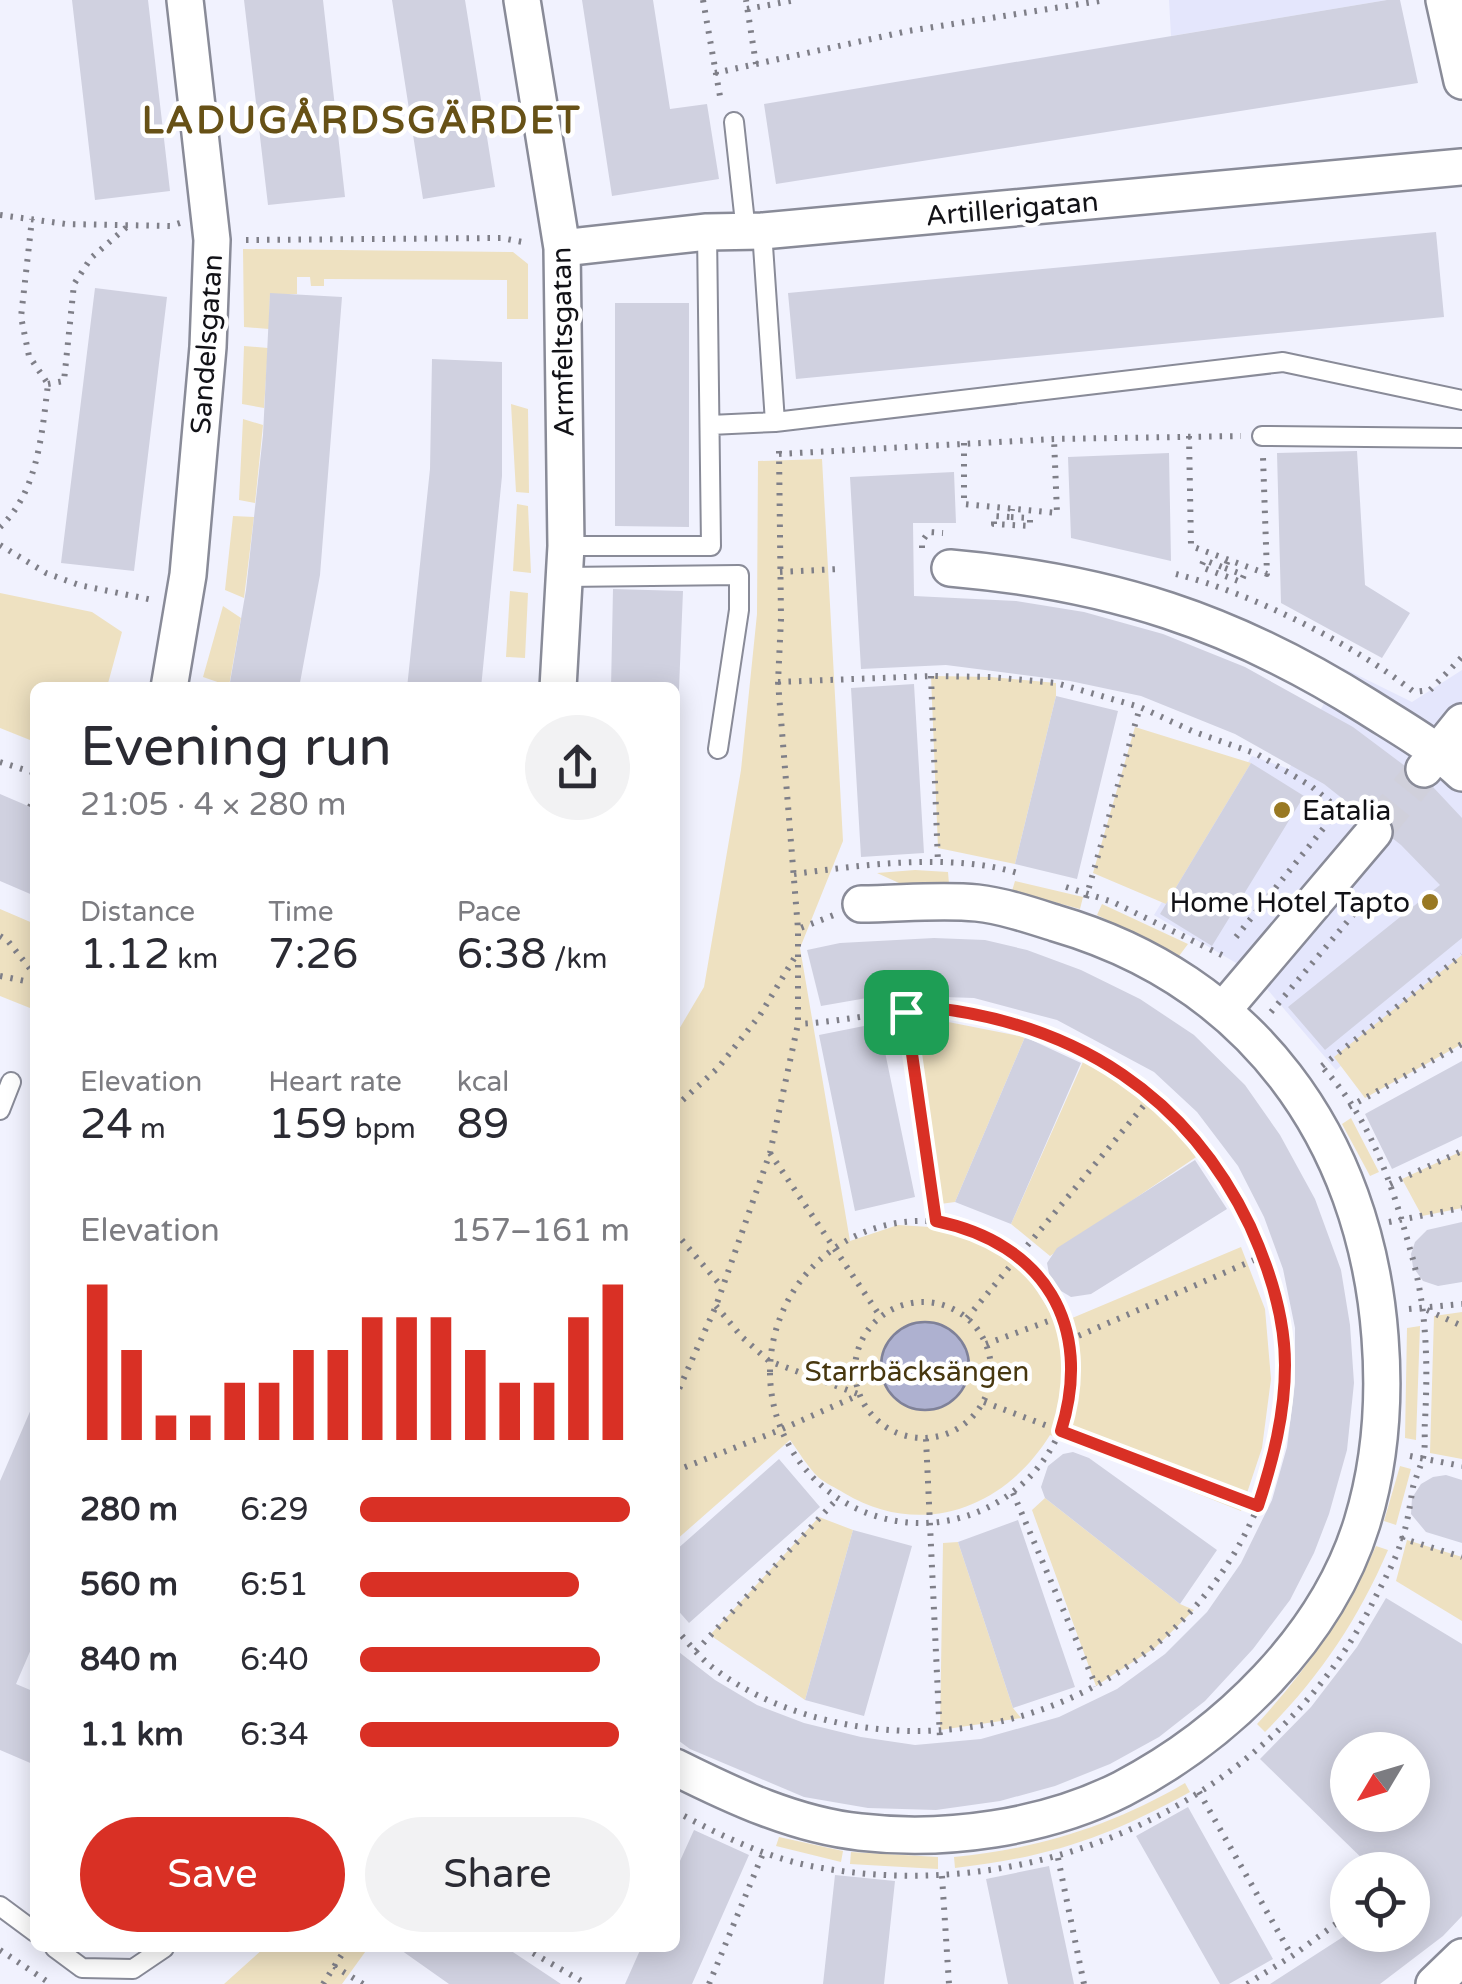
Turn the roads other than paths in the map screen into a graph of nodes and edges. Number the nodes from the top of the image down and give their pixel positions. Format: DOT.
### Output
graph roads {
  1 [pos="185,0"];
  2 [pos="522,0"];
  3 [pos="1444,0"];
  4 [pos="1462,81"];
  5 [pos="734,122"];
  6 [pos="1462,167"];
  7 [pos="707,232"];
  8 [pos="754,232"];
  9 [pos="548,246"];
  10 [pos="1462,400"];
  11 [pos="775,422"];
  12 [pos="710,425"];
  13 [pos="1262,436"];
  14 [pos="1462,438"];
  15 [pos="565,562"];
  16 [pos="950,568"];
  17 [pos="170,682"];
  18 [pos="558,682"];
  19 [pos="1462,722"];
  20 [pos="718,749"];
  21 [pos="1442,765"];
  22 [pos="1372,834"];
  23 [pos="861,904"];
  24 [pos="1223,1010"];
  25 [pos="11,1082"];
  26 [pos="0,1110"];
  27 [pos="680,1770"];
  28 [pos="0,1906"];
  29 [pos="30,1928"];
  30 [pos="60,1952"];
  31 [pos="158,1952"];
  32 [pos="1462,1957"];
  33 [pos="1434,1984"];
  1 -- 17 [label="street, Sandelsgatan"];
  2 -- 9 [label="street, Armfeltsgatan"];
  3 -- 4 [label="street"];
  5 -- 8 [label="lane"];
  6 -- 8 [label="street, Artillerigatan"];
  7 -- 8 [label="street, Artillerigatan"];
  7 -- 9 [label="street, Artillerigatan"];
  7 -- 12 [label="lane"];
  8 -- 11 [label="lane"];
  9 -- 15 [label="street, Armfeltsgatan"];
  10 -- 11 [label="lane"];
  11 -- 12 [label="lane"];
  12 -- 15 [label="lane"];
  13 -- 14 [label="lane"];
  15 -- 18 [label="street, Armfeltsgatan"];
  15 -- 20 [label="lane"];
  16 -- 21 [label="street"];
  19 -- 21 [label="street"];
  22 -- 24 [label="street"];
  23 -- 24 [label="street"];
  24 -- 27 [label="street"];
  25 -- 26 [label="lane"];
  28 -- 29 [label="lane"];
  30 -- 31 [label="lane"];
  32 -- 33 [label="street"];
}
